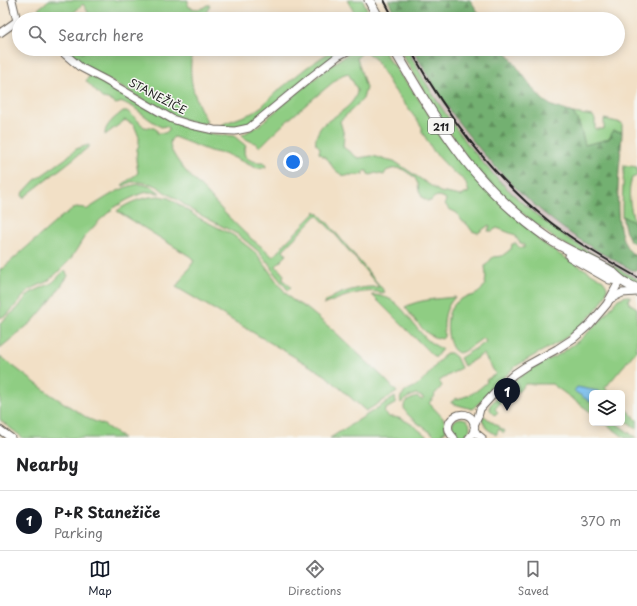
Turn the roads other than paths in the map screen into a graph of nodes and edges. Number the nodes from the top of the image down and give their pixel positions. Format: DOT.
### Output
graph roads {
  1 [pos="12,0"];
  2 [pos="369,0"];
  3 [pos="15,12"];
  4 [pos="375,12"];
  5 [pos="12,25"];
  6 [pos="0,33"];
  7 [pos="67,56"];
  8 [pos="338,56"];
  9 [pos="398,56"];
  10 [pos="620,280"];
  11 [pos="637,289"];
  12 [pos="637,292"];
  13 [pos="610,299"];
  14 [pos="480,409"];
  15 [pos="465,415"];
  16 [pos="474,427"];
  17 [pos="0,430"];
  18 [pos="11,438"];
  19 [pos="454,438"];
  20 [pos="469,438"];
  21 [pos="482,438"];
  1 -- 3 [label="street"];
  2 -- 4 [label="main road"];
  5 -- 6 [label="street"];
  7 -- 8 [label="street, STANEŽIČE"];
  9 -- 10 [label="main road, 211"];
  10 -- 11 [label="main road, 211"];
  10 -- 13 [label="street"];
  12 -- 13 [label="street"];
  13 -- 14 [label="street"];
  14 -- 15 [label="street"];
  14 -- 16 [label="street"];
  15 -- 16 [label="street"];
  15 -- 19 [label="street"];
  16 -- 20 [label="street"];
  16 -- 21 [label="street"];
  17 -- 18 [label="street"];
}
